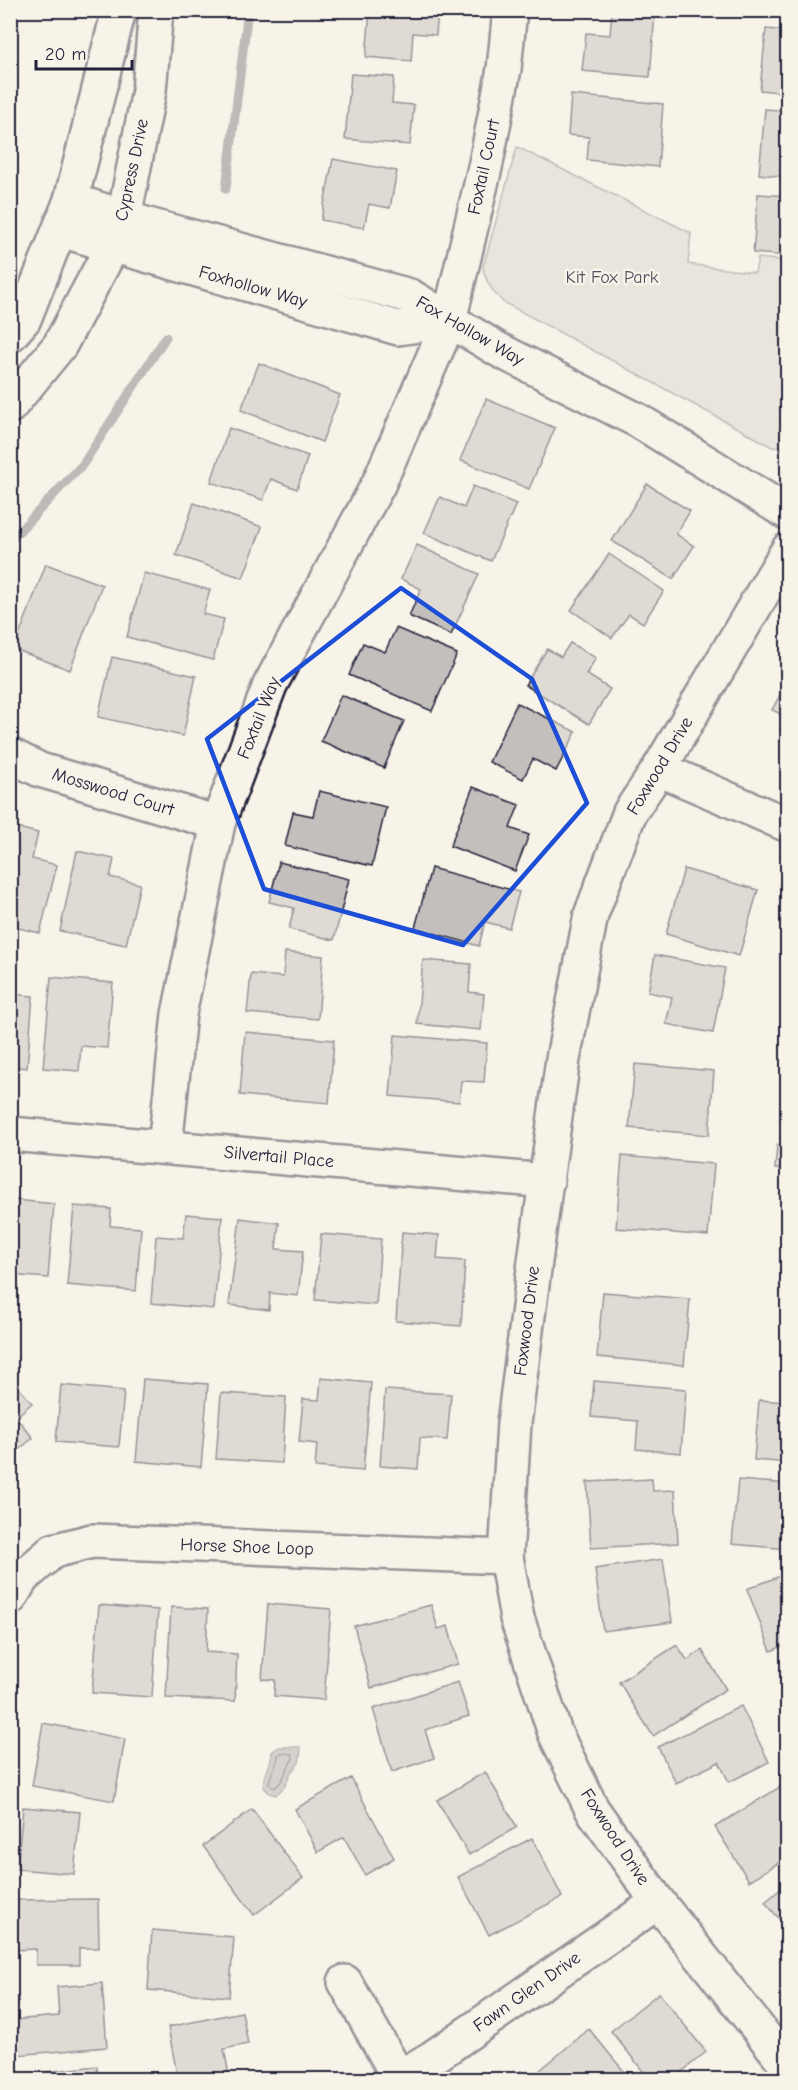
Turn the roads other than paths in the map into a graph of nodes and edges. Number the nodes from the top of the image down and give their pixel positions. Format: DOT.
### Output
graph roads {
  1 [pos="119,10"];
  2 [pos="156,10"];
  3 [pos="510,10"];
  4 [pos="71,201"];
  5 [pos="60,230"];
  6 [pos="118,232"];
  7 [pos="449,321"];
  8 [pos="10,334"];
  9 [pos="10,406"];
  10 [pos="788,513"];
  11 [pos="788,550"];
  12 [pos="10,755"];
  13 [pos="659,769"];
  14 [pos="218,823"];
  15 [pos="788,825"];
  16 [pos="10,1134"];
  17 [pos="165,1147"];
  18 [pos="546,1181"];
  19 [pos="506,1557"];
  20 [pos="10,1598"];
  21 [pos="658,1902"];
  22 [pos="345,1982"];
  23 [pos="788,2066"];
  24 [pos="397,2079"];
  1 -- 4 [label="street"];
  2 -- 6 [label="street, Cypress Drive"];
  3 -- 7 [label="street, Foxtail Court"];
  4 -- 5 [label="street"];
  4 -- 6 [label="street"];
  5 -- 6 [label="street"];
  5 -- 8 [label="street"];
  6 -- 7 [label="street, Fox Hollow Way"];
  6 -- 9 [label="street, Cypress Drive"];
  7 -- 10 [label="street, Fox Hollow Way"];
  7 -- 14 [label="street, Foxtail Way"];
  11 -- 13 [label="street, Foxwood Drive"];
  12 -- 14 [label="street, Mosswood Court"];
  13 -- 15 [label="street"];
  13 -- 18 [label="street, Foxwood Drive"];
  14 -- 17 [label="street, Foxtail Way"];
  16 -- 17 [label="street, Silvertail Place"];
  17 -- 18 [label="street, Silvertail Place"];
  18 -- 19 [label="street, Foxwood Drive"];
  19 -- 20 [label="street, Horse Shoe Loop"];
  19 -- 21 [label="street, Foxwood Drive"];
  21 -- 23 [label="street, Foxwood Drive"];
  21 -- 24 [label="street, Fawn Glen Drive"];
  22 -- 24 [label="street"];
}
